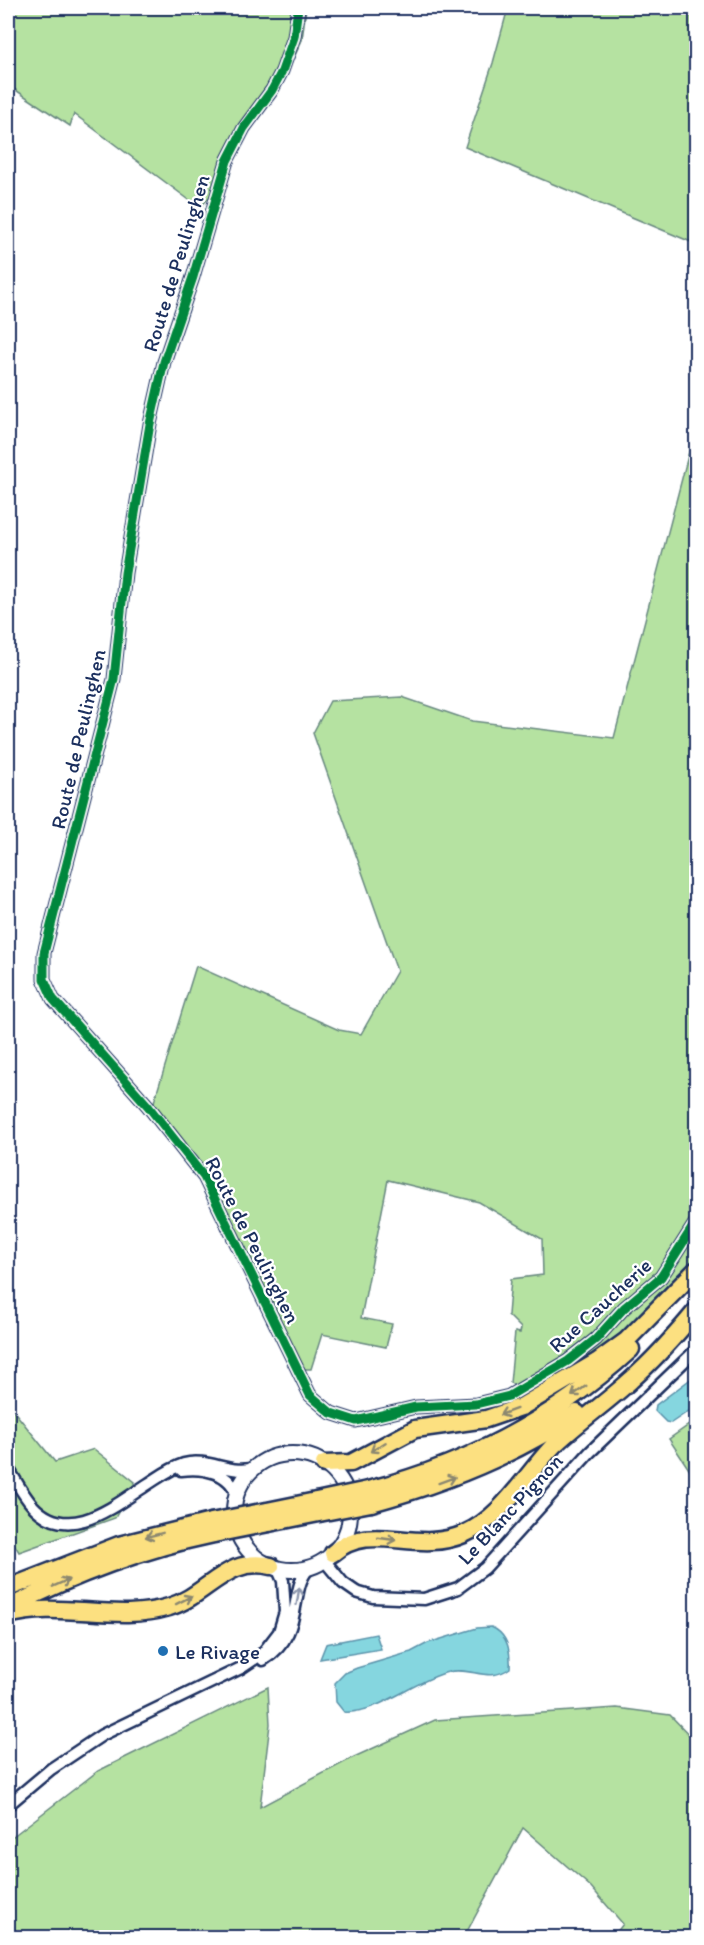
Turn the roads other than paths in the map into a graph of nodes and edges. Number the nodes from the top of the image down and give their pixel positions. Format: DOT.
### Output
graph roads {
  1 [pos="298,8"];
  2 [pos="696,1222"];
  3 [pos="696,1270"];
  4 [pos="696,1277"];
  5 [pos="696,1300"];
  6 [pos="696,1311"];
  7 [pos="696,1350"];
  8 [pos="308,1390"];
  9 [pos="324,1464"];
  10 [pos="256,1467"];
  11 [pos="8,1468"];
  12 [pos="163,1474"];
  13 [pos="237,1497"];
  14 [pos="369,1497"];
  15 [pos="212,1528"];
  16 [pos="323,1560"];
  17 [pos="271,1566"];
  18 [pos="8,1588"];
  19 [pos="8,1608"];
  20 [pos="8,1615"];
  21 [pos="241,1668"];
  22 [pos="8,1805"];
  1 -- 8 [label="street, Route de Peulinghen"];
  2 -- 8 [label="street, Rue Caucherie"];
  3 -- 9 [label="highway, one-way"];
  4 -- 14 [label="highway, one-way"];
  14 -- 5 [label="highway, one-way"];
  16 -- 6 [label="highway, one-way"];
  7 -- 16 [label="street, Le Blanc Pignon"];
  9 -- 10 [label="street"];
  9 -- 16 [label="street"];
  10 -- 12 [label="street"];
  10 -- 13 [label="street"];
  11 -- 12 [label="street"];
  12 -- 13 [label="street"];
  13 -- 17 [label="street"];
  14 -- 15 [label="highway, bridge"];
  15 -- 18 [label="highway, one-way"];
  19 -- 15 [label="highway, one-way"];
  16 -- 17 [label="street"];
  21 -- 16 [label="street, one-way"];
  20 -- 17 [label="highway, one-way"];
  17 -- 21 [label="street"];
  21 -- 22 [label="street"];
}
